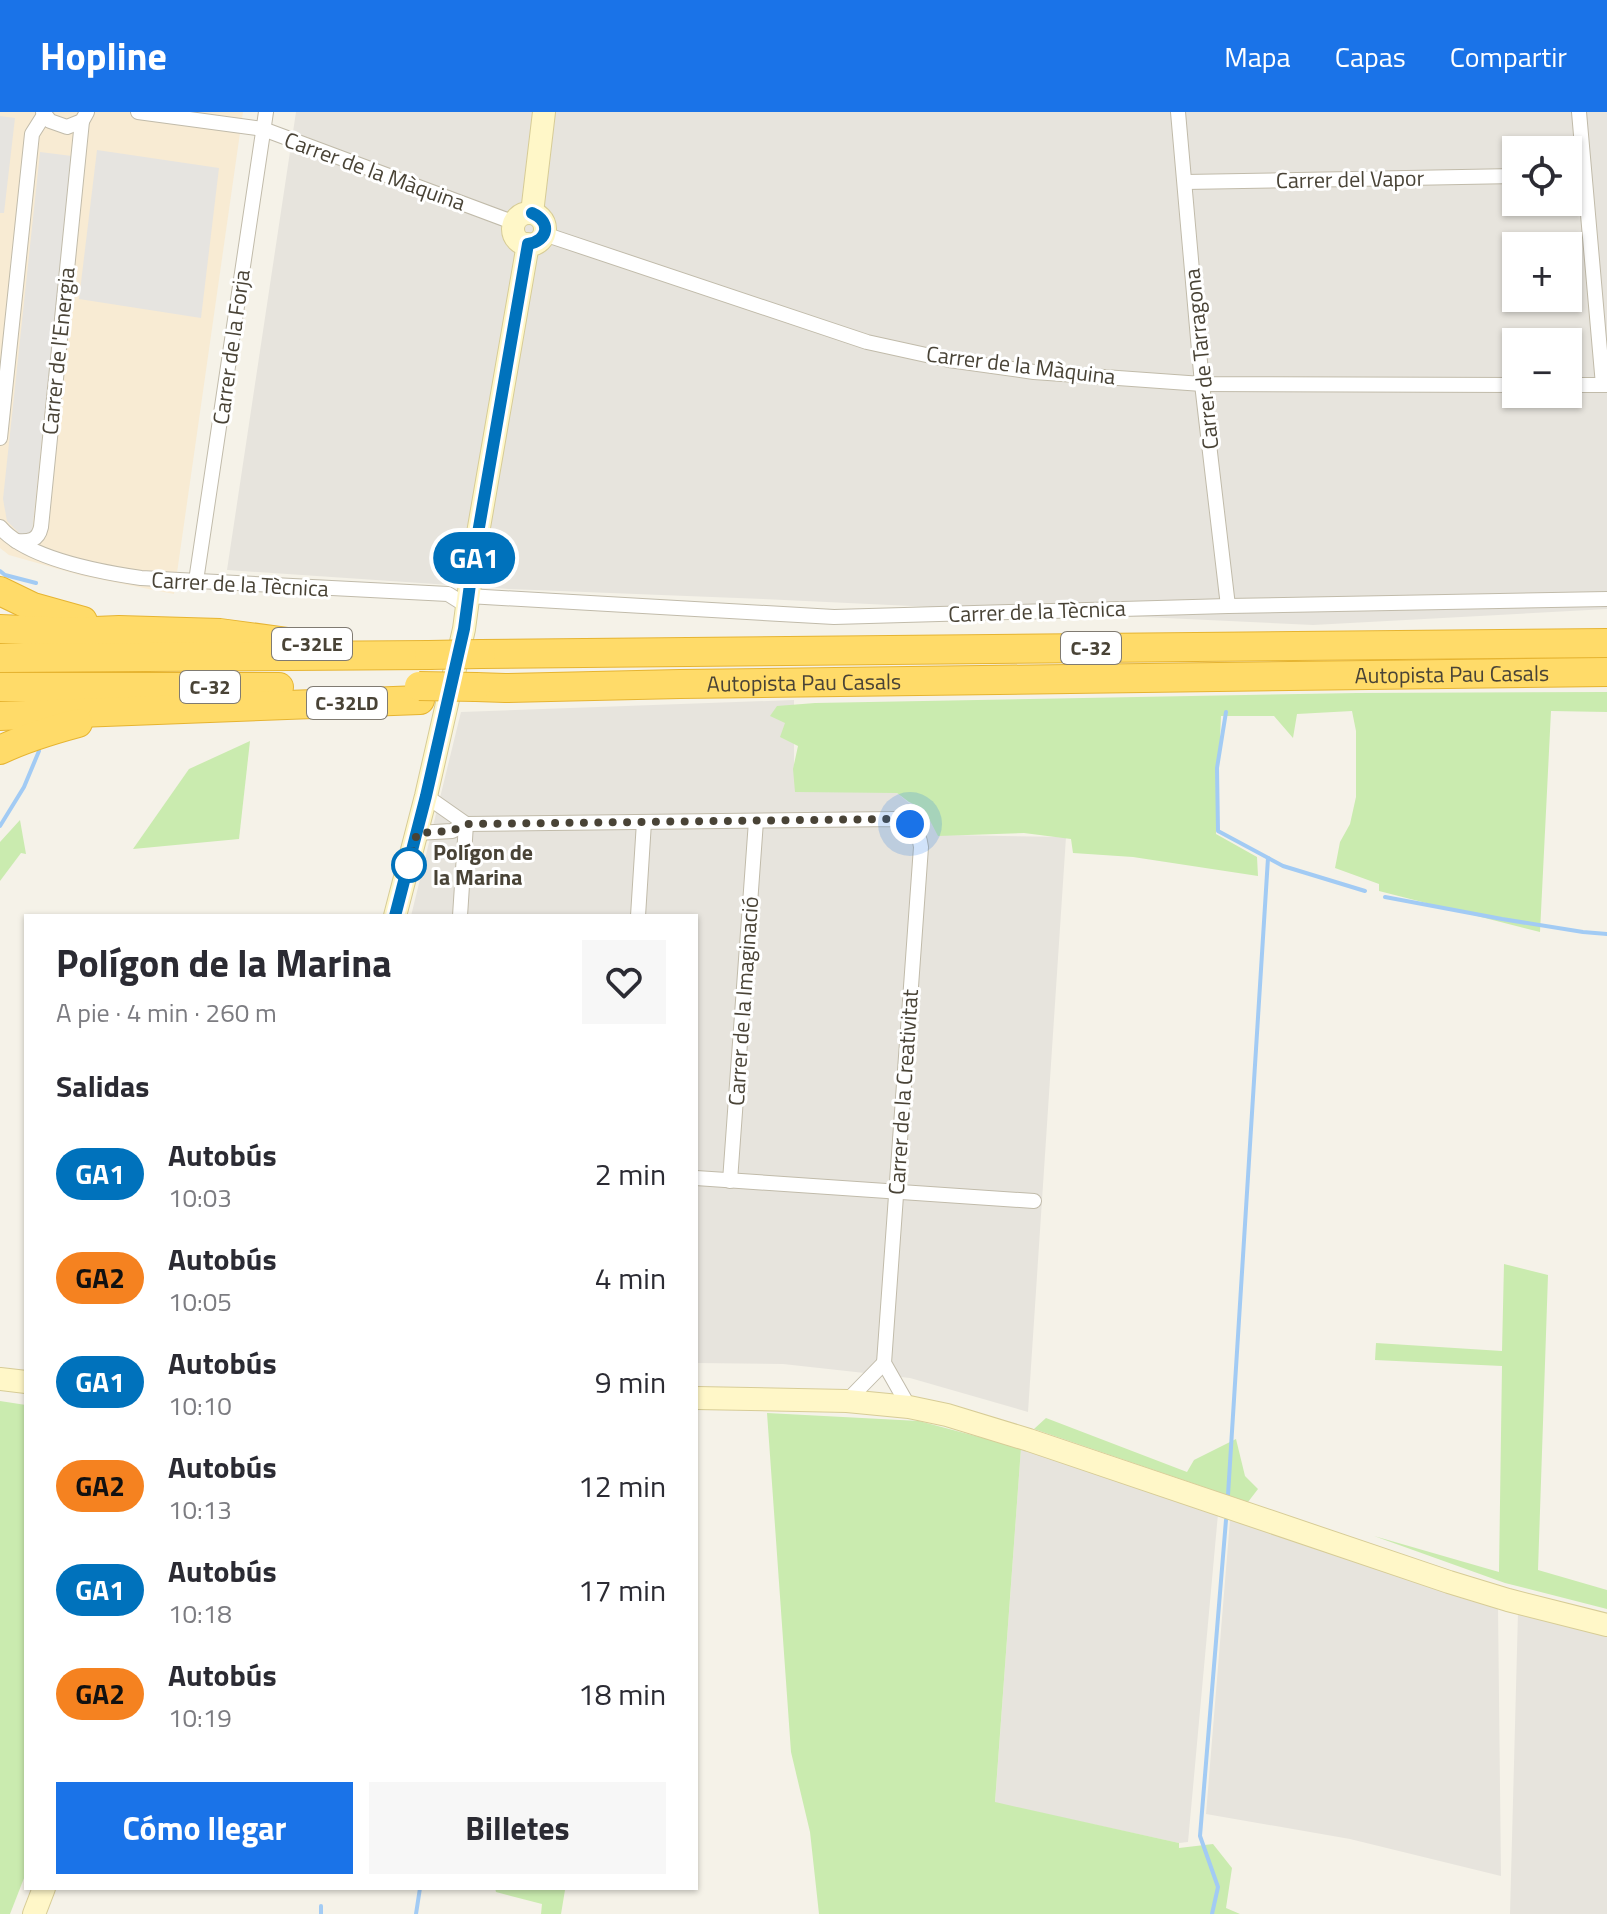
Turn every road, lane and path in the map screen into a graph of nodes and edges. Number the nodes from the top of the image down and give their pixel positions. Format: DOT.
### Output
graph roads {
  1 [pos="138,112"];
  2 [pos="266,112"];
  3 [pos="544,112"];
  4 [pos="1178,112"];
  5 [pos="1579,112"];
  6 [pos="44,114"];
  7 [pos="84,116"];
  8 [pos="263,129"];
  9 [pos="1584,175"];
  10 [pos="1502,176"];
  11 [pos="1185,182"];
  12 [pos="523,218"];
  13 [pos="536,239"];
  14 [pos="1202,384"];
  15 [pos="1502,385"];
  16 [pos="1582,385"];
  17 [pos="1605,385"];
  18 [pos="3,390"];
  19 [pos="0,438"];
  20 [pos="0,527"];
  21 [pos="15,541"];
  22 [pos="196,581"];
  23 [pos="0,591"];
  24 [pos="1607,599"];
  25 [pos="468,601"];
  26 [pos="1228,606"];
  27 [pos="0,629"];
  28 [pos="119,630"];
  29 [pos="1607,643"];
  30 [pos="417,655"];
  31 [pos="0,658"];
  32 [pos="1607,672"];
  33 [pos="0,687"];
  34 [pos="428,698"];
  35 [pos="123,712"];
  36 [pos="0,716"];
  37 [pos="0,750"];
  38 [pos="426,796"];
  39 [pos="756,821"];
  40 [pos="644,822"];
  41 [pos="466,824"];
  42 [pos="417,833"];
  43 [pos="396,914"];
  44 [pos="460,914"];
  45 [pos="638,914"];
  46 [pos="698,1178"];
  47 [pos="730,1181"];
  48 [pos="896,1191"];
  49 [pos="1034,1201"];
  50 [pos="884,1363"];
  51 [pos="0,1379"];
  52 [pos="24,1382"];
  53 [pos="698,1398"];
  54 [pos="847,1401"];
  55 [pos="909,1407"];
  56 [pos="1607,1625"];
  57 [pos="43,1890"];
  58 [pos="34,1914"];
  1 -- 8 [label="street, Carrer de la Màquina"];
  2 -- 8 [label="street, Carrer de la Forja"];
  3 -- 12 [label="main road"];
  4 -- 11 [label="street, Carrer de Tarragona"];
  5 -- 9 [label="street"];
  6 -- 7 [label="street"];
  6 -- 18 [label="street"];
  7 -- 21 [label="street, Carrer de l'Energia"];
  8 -- 12 [label="street, Carrer de la Màquina"];
  8 -- 22 [label="street, Carrer de la Forja"];
  9 -- 17 [label="street"];
  10 -- 11 [label="street, Carrer del Vapor"];
  11 -- 14 [label="street, Carrer de Tarragona"];
  12 -- 13 [label="main road"];
  13 -- 14 [label="street, Carrer de la Màquina"];
  13 -- 25 [label="main road"];
  14 -- 15 [label="street, Carrer de la Màquina"];
  14 -- 26 [label="street, Carrer de Tarragona"];
  16 -- 17 [label="street"];
  18 -- 19 [label="street"];
  20 -- 21 [label="street"];
  21 -- 22 [label="street, Carrer de la Tècnica"];
  22 -- 25 [label="street, Carrer de la Tècnica"];
  23 -- 28 [label="highway"];
  24 -- 26 [label="street, Carrer de la Tècnica"];
  25 -- 26 [label="street, Carrer de la Tècnica"];
  25 -- 34 [label="main road"];
  27 -- 28 [label="highway, C-32LE"];
  28 -- 30 [label="highway, C-32LE"];
  29 -- 30 [label="highway, Autopista Pau Casals / C-32, bridge"];
  30 -- 31 [label="highway, Autopista Pau Casals / C-32"];
  32 -- 34 [label="highway, Autopista Pau Casals / C-32, bridge"];
  33 -- 34 [label="highway, Autopista Pau Casals / C-32"];
  34 -- 35 [label="highway, C-32LD"];
  34 -- 38 [label="main road"];
  35 -- 36 [label="highway, C-32LD"];
  35 -- 37 [label="highway"];
  38 -- 41 [label="street"];
  38 -- 42 [label="main road"];
  39 -- 40 [label="street"];
  39 -- 47 [label="street, Carrer de la Imaginació"];
  39 -- 48 [label="street, Carrer de la Creativitat"];
  40 -- 41 [label="street"];
  40 -- 45 [label="street"];
  41 -- 42 [label="street"];
  41 -- 44 [label="street"];
  42 -- 43 [label="main road"];
  46 -- 47 [label="street"];
  47 -- 48 [label="street"];
  48 -- 49 [label="street"];
  48 -- 50 [label="street, Carrer de la Creativitat"];
  50 -- 54 [label="street"];
  50 -- 55 [label="street"];
  51 -- 52 [label="main road"];
  53 -- 54 [label="main road"];
  54 -- 55 [label="main road"];
  55 -- 56 [label="main road"];
  57 -- 58 [label="main road"];
}
